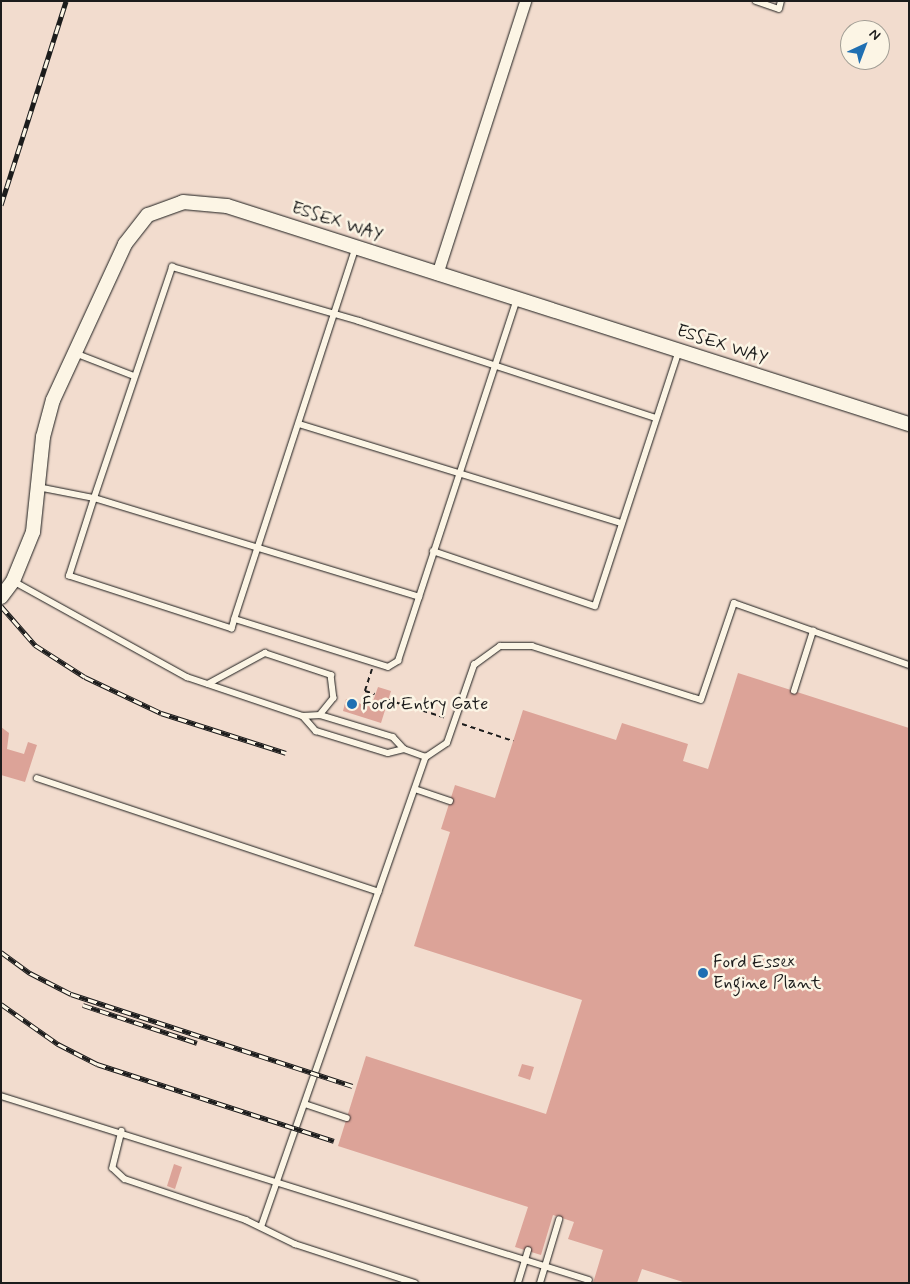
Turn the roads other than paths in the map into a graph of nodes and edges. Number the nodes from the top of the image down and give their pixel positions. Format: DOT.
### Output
graph roads {
  1 [pos="524,1"];
  2 [pos="756,1"];
  3 [pos="781,1"];
  4 [pos="356,248"];
  5 [pos="437,274"];
  6 [pos="517,299"];
  7 [pos="334,314"];
  8 [pos="679,351"];
  9 [pos="75,352"];
  10 [pos="495,365"];
  11 [pos="134,376"];
  12 [pos="656,418"];
  13 [pos="299,424"];
  14 [pos="909,424"];
  15 [pos="460,474"];
  16 [pos="38,487"];
  17 [pos="94,498"];
  18 [pos="620,523"];
  19 [pos="258,548"];
  20 [pos="433,551"];
  21 [pos="13,581"];
  22 [pos="1,597"];
  23 [pos="419,597"];
  24 [pos="235,619"];
  25 [pos="813,631"];
  26 [pos="909,665"];
  27 [pos="208,684"];
  28 [pos="794,691"];
  29 [pos="320,715"];
  30 [pos="303,716"];
  31 [pos="404,749"];
  32 [pos="426,757"];
  33 [pos="37,778"];
  34 [pos="415,789"];
  35 [pos="450,801"];
  36 [pos="379,892"];
  37 [pos="1,1096"];
  38 [pos="305,1104"];
  39 [pos="346,1118"];
  40 [pos="122,1131"];
  41 [pos="278,1181"];
  42 [pos="559,1220"];
  43 [pos="262,1227"];
  44 [pos="528,1251"];
  45 [pos="525,1259"];
  46 [pos="545,1266"];
  47 [pos="589,1280"];
  48 [pos="415,1283"];
  49 [pos="518,1283"];
  50 [pos="540,1283"];
  1 -- 5 [label="street"];
  2 -- 3 [label="lane"];
  4 -- 5 [label="street, ESSEX WAY"];
  4 -- 7 [label="lane"];
  4 -- 9 [label="street, ESSEX WAY"];
  5 -- 6 [label="street, ESSEX WAY"];
  6 -- 8 [label="street, ESSEX WAY"];
  6 -- 10 [label="lane"];
  7 -- 10 [label="lane"];
  7 -- 11 [label="lane"];
  7 -- 13 [label="lane"];
  8 -- 12 [label="lane"];
  8 -- 14 [label="street, ESSEX WAY"];
  9 -- 11 [label="lane"];
  9 -- 16 [label="street, ESSEX WAY"];
  10 -- 12 [label="lane"];
  10 -- 15 [label="lane"];
  11 -- 17 [label="lane"];
  12 -- 18 [label="lane"];
  13 -- 15 [label="lane"];
  13 -- 19 [label="lane"];
  15 -- 18 [label="lane"];
  15 -- 20 [label="lane"];
  16 -- 17 [label="lane"];
  16 -- 21 [label="street, ESSEX WAY"];
  17 -- 19 [label="lane"];
  17 -- 24 [label="lane"];
  18 -- 20 [label="lane"];
  19 -- 23 [label="lane"];
  19 -- 24 [label="lane"];
  20 -- 23 [label="lane"];
  21 -- 22 [label="street, ESSEX WAY"];
  21 -- 27 [label="lane"];
  23 -- 24 [label="lane"];
  25 -- 26 [label="lane"];
  25 -- 28 [label="lane"];
  25 -- 32 [label="lane"];
  27 -- 29 [label="lane"];
  27 -- 30 [label="lane"];
  29 -- 30 [label="lane"];
  29 -- 31 [label="lane"];
  30 -- 31 [label="lane"];
  31 -- 32 [label="lane"];
  32 -- 34 [label="lane"];
  33 -- 36 [label="lane"];
  34 -- 35 [label="lane"];
  34 -- 36 [label="lane"];
  36 -- 38 [label="lane"];
  37 -- 40 [label="lane"];
  38 -- 39 [label="lane"];
  38 -- 41 [label="lane"];
  40 -- 41 [label="lane"];
  40 -- 43 [label="lane"];
  41 -- 43 [label="lane"];
  41 -- 45 [label="lane"];
  42 -- 46 [label="lane"];
  43 -- 48 [label="lane"];
  44 -- 45 [label="lane"];
  45 -- 46 [label="lane"];
  45 -- 49 [label="lane"];
  46 -- 47 [label="lane"];
  46 -- 50 [label="lane"];
}
